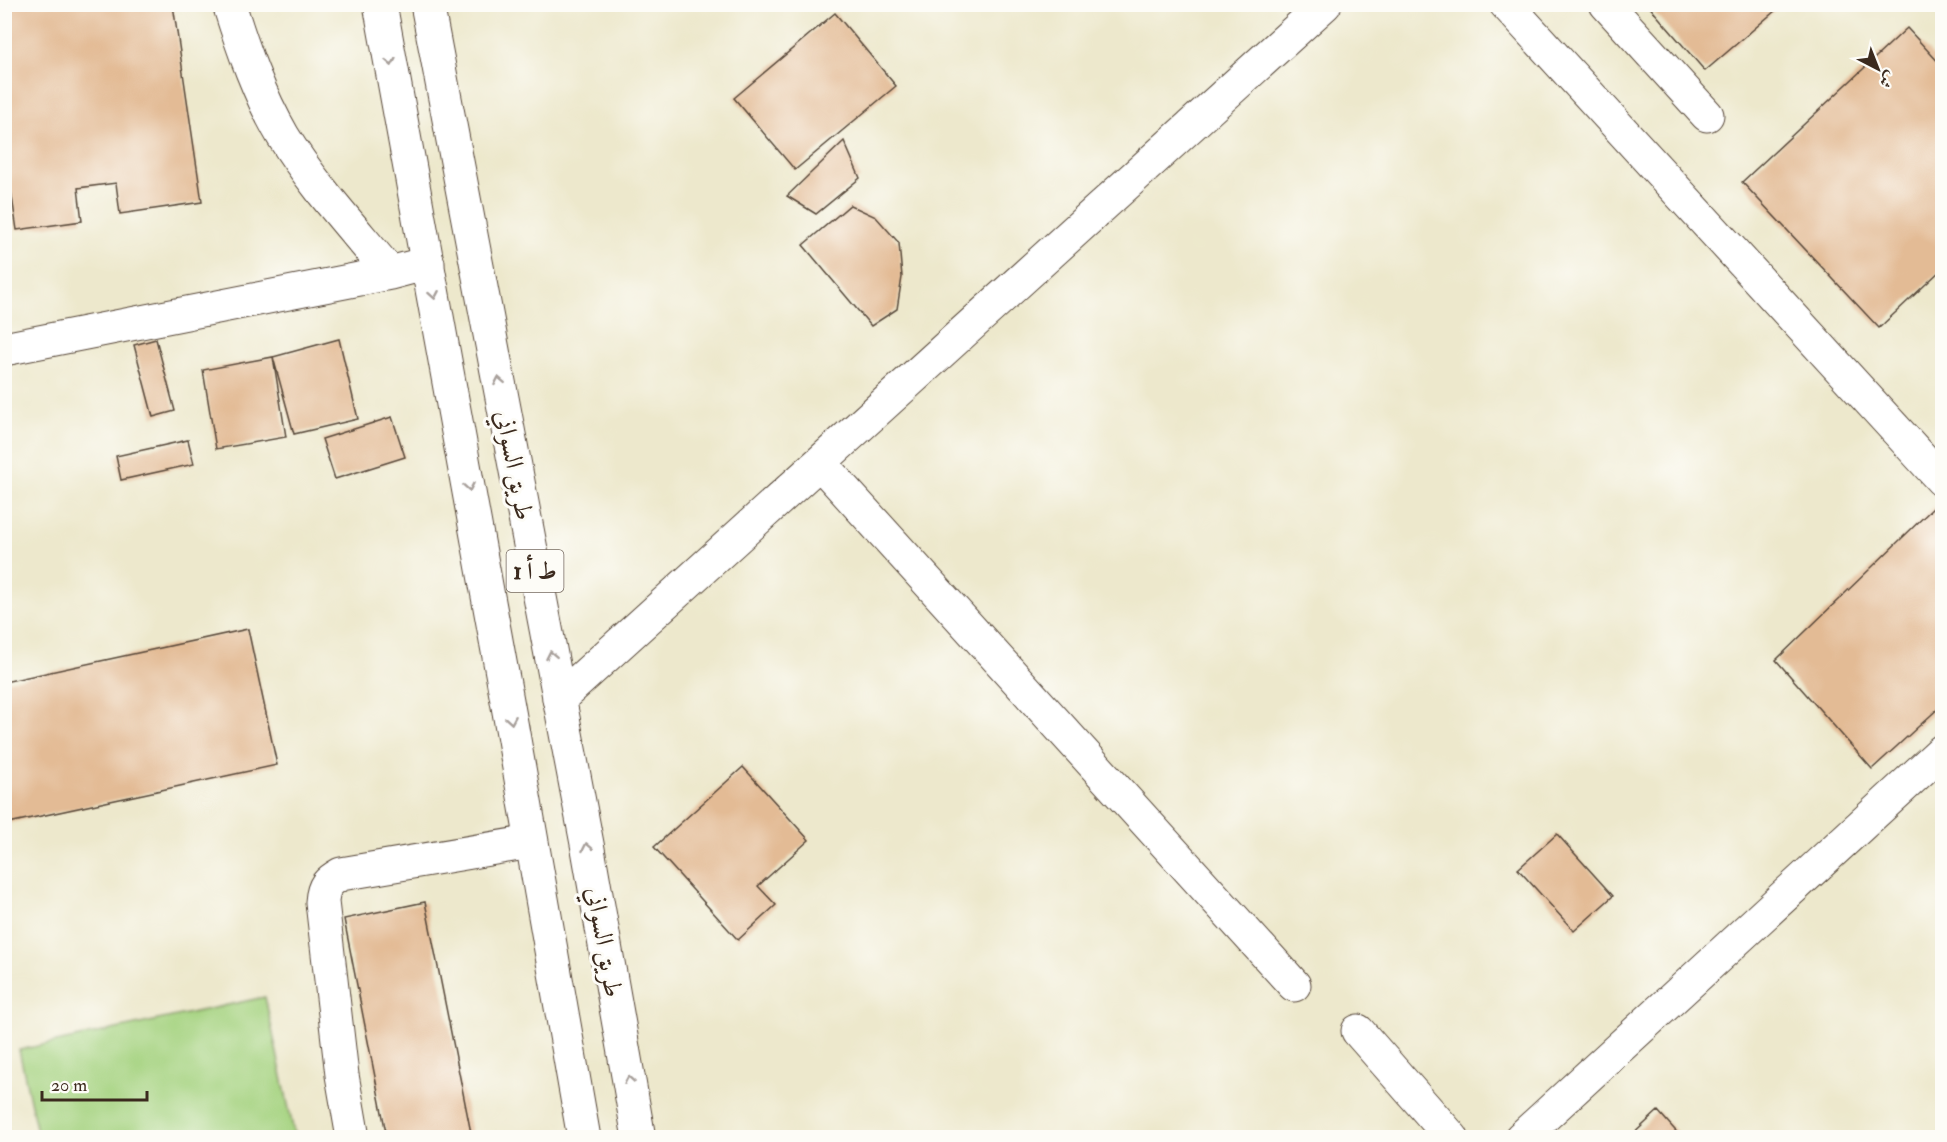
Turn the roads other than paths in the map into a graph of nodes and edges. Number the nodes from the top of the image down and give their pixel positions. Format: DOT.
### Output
graph roads {
  1 [pos="229,4"];
  2 [pos="380,4"];
  3 [pos="427,4"];
  4 [pos="1325,4"];
  5 [pos="1506,4"];
  6 [pos="1606,4"];
  7 [pos="1707,115"];
  8 [pos="428,263"];
  9 [pos="390,273"];
  10 [pos="4,349"];
  11 [pos="820,462"];
  12 [pos="1942,480"];
  13 [pos="559,699"];
  14 [pos="1942,751"];
  15 [pos="531,842"];
  16 [pos="1294,985"];
  17 [pos="1358,1031"];
  18 [pos="352,1137"];
  19 [pos="584,1137"];
  20 [pos="639,1137"];
  21 [pos="1452,1137"];
  22 [pos="1521,1137"];
  1 -- 9 [label="main road"];
  2 -- 8 [label="main road, طريق السواني / ط أ 1, one-way"];
  13 -- 3 [label="main road, طريق السواني / ط أ 1, one-way"];
  4 -- 11 [label="main road"];
  5 -- 12 [label="main road"];
  6 -- 7 [label="main road"];
  8 -- 9 [label="main road"];
  8 -- 15 [label="main road, طريق السواني / ط أ 1, one-way"];
  9 -- 10 [label="main road"];
  11 -- 13 [label="main road"];
  11 -- 16 [label="main road"];
  20 -- 13 [label="main road, طريق السواني / ط أ 1, one-way"];
  14 -- 22 [label="main road"];
  15 -- 18 [label="main road"];
  15 -- 19 [label="main road, طريق السواني / ط أ 1"];
  17 -- 21 [label="main road"];
}
